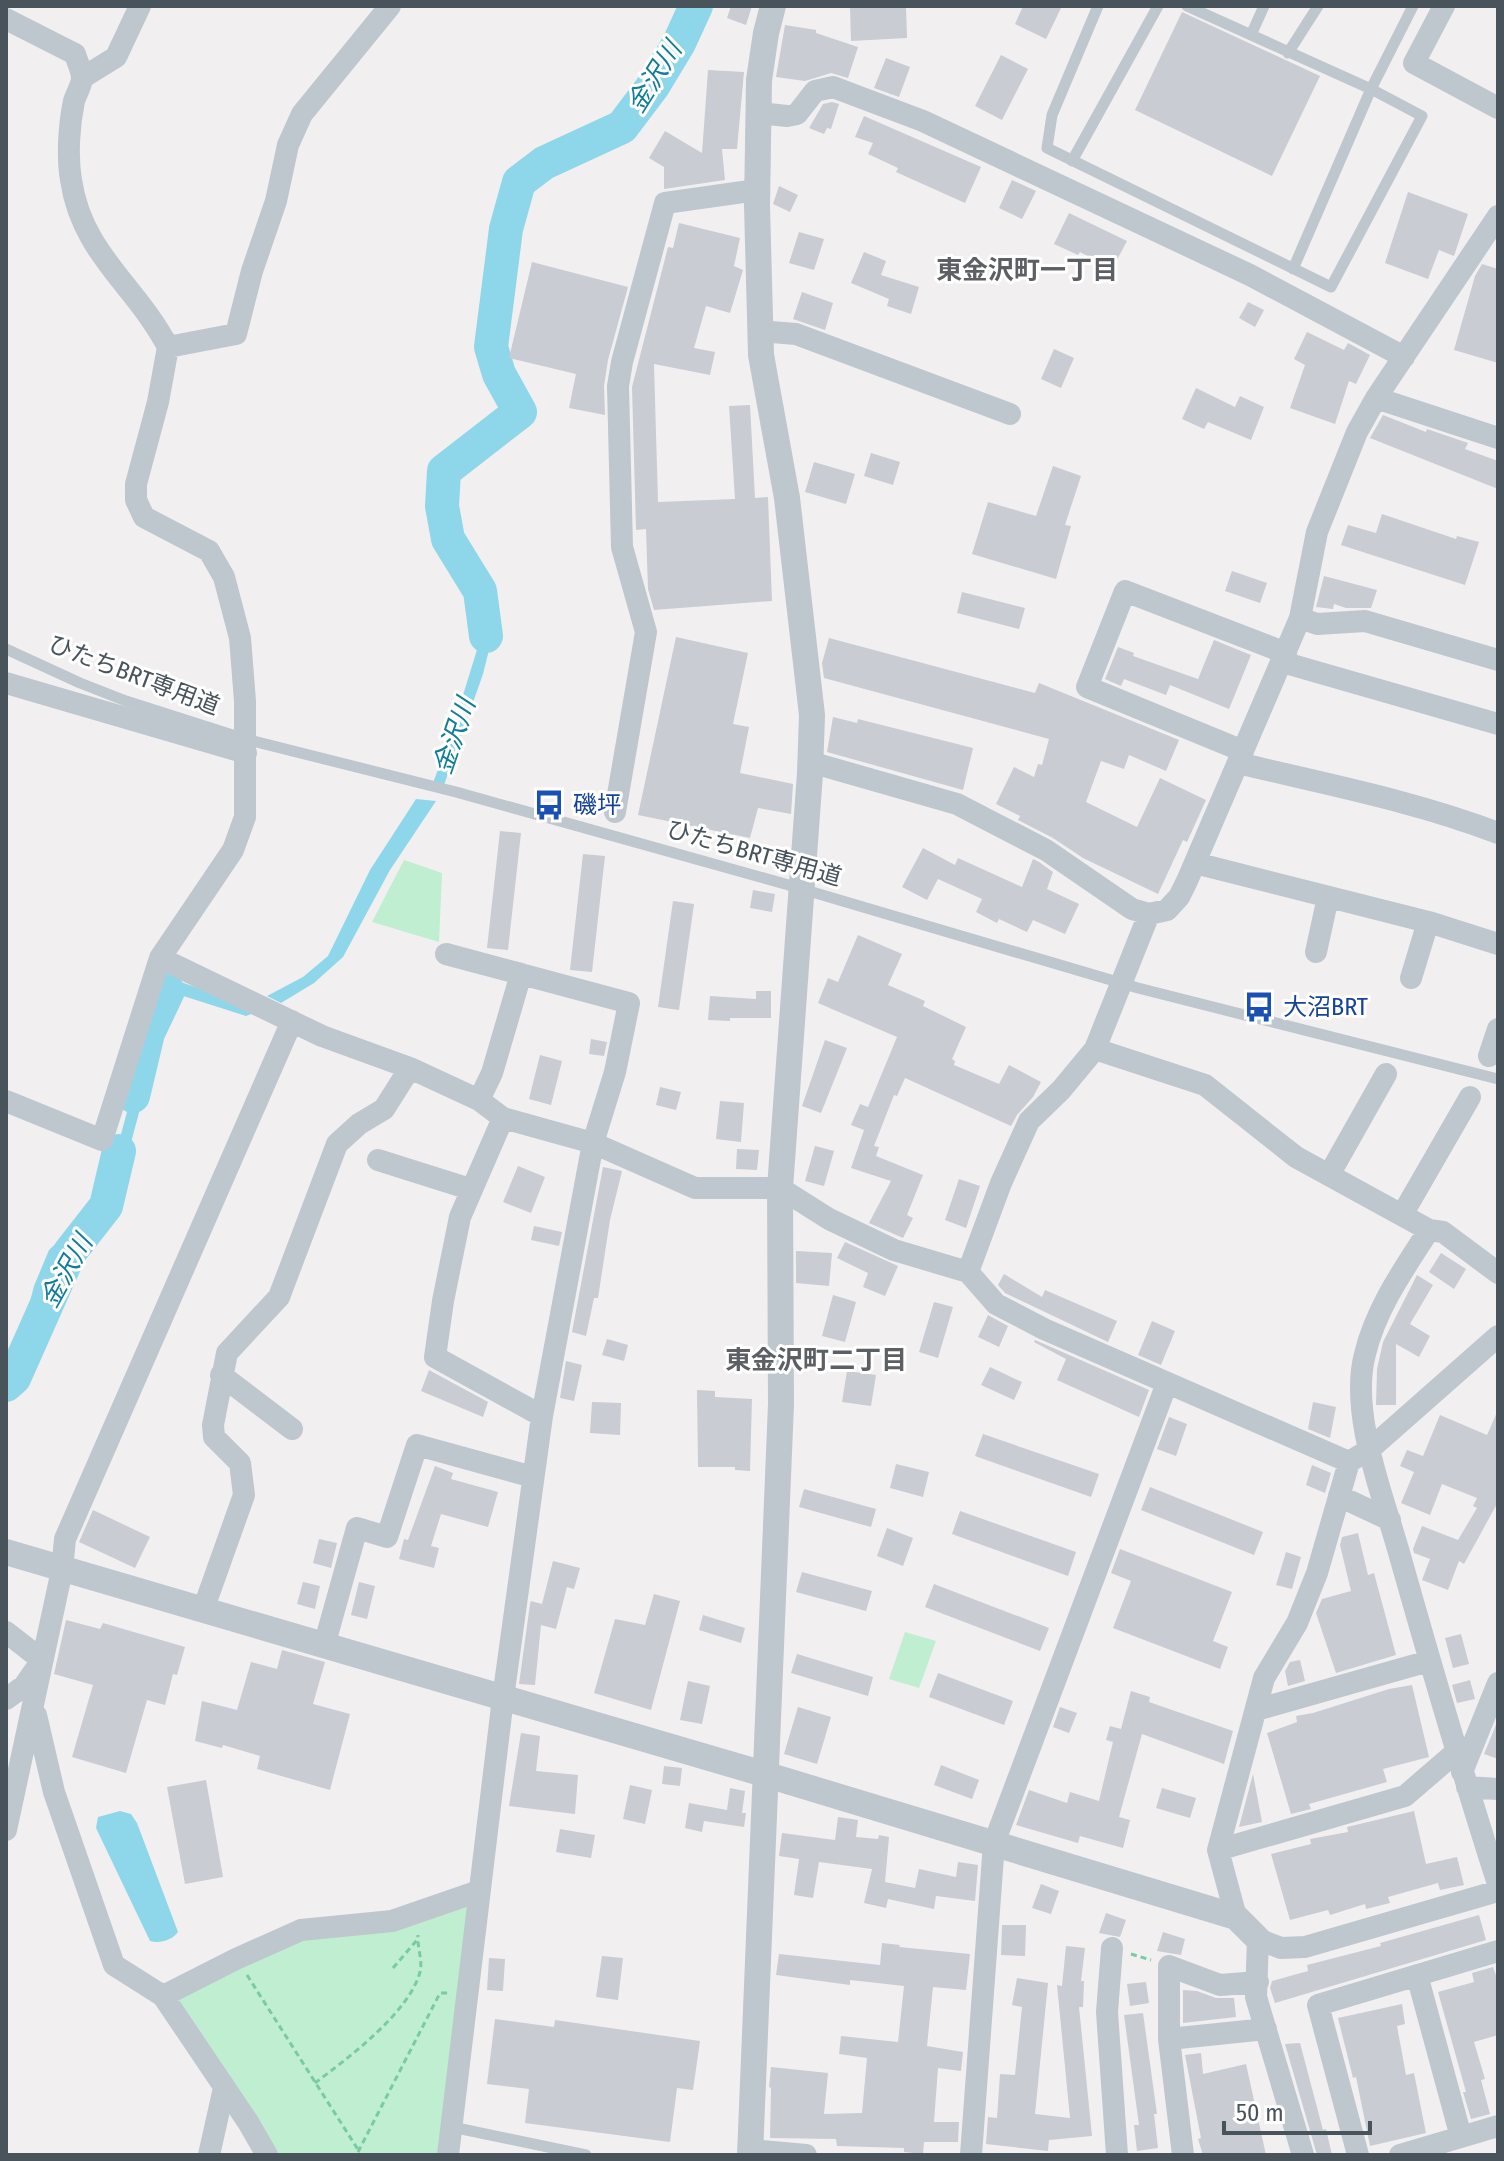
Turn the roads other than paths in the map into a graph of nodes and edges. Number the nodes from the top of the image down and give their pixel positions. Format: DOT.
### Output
graph roads {
  1 [pos="140,6"];
  2 [pos="390,6"];
  3 [pos="773,6"];
  4 [pos="1098,6"];
  5 [pos="1158,6"];
  6 [pos="1187,6"];
  7 [pos="1264,6"];
  8 [pos="1318,6"];
  9 [pos="1413,6"];
  10 [pos="1444,6"];
  11 [pos="1209,11"];
  12 [pos="6,19"];
  13 [pos="1251,35"];
  14 [pos="1288,53"];
  15 [pos="82,78"];
  16 [pos="1371,89"];
  17 [pos="1498,108"];
  18 [pos="758,113"];
  19 [pos="1072,161"];
  20 [pos="757,190"];
  21 [pos="1498,216"];
  22 [pos="1293,269"];
  23 [pos="760,331"];
  24 [pos="168,347"];
  25 [pos="1404,357"];
  26 [pos="1376,398"];
  27 [pos="1010,414"];
  28 [pos="1498,438"];
  29 [pos="1300,618"];
  30 [pos="6,649"];
  31 [pos="1284,657"];
  32 [pos="1498,660"];
  33 [pos="6,683"];
  34 [pos="1498,724"];
  35 [pos="245,746"];
  36 [pos="1241,757"];
  37 [pos="810,762"];
  38 [pos="615,812"];
  39 [pos="1498,833"];
  40 [pos="1195,863"];
  41 [pos="801,889"];
  42 [pos="1328,897"];
  43 [pos="1149,914"];
  44 [pos="1428,922"];
  45 [pos="1498,944"];
  46 [pos="1316,952"];
  47 [pos="446,954"];
  48 [pos="169,963"];
  49 [pos="521,974"];
  50 [pos="1411,978"];
  51 [pos="1122,984"];
  52 [pos="292,1021"];
  53 [pos="1498,1029"];
  54 [pos="1095,1049"];
  55 [pos="1489,1056"];
  56 [pos="410,1068"];
  57 [pos="1386,1074"];
  58 [pos="1498,1079"];
  59 [pos="1470,1097"];
  60 [pos="479,1100"];
  61 [pos="6,1101"];
  62 [pos="503,1118"];
  63 [pos="593,1143"];
  64 [pos="378,1160"];
  65 [pos="1329,1175"];
  66 [pos="780,1188"];
  67 [pos="470,1189"];
  68 [pos="1402,1215"];
  69 [pos="1429,1230"];
  70 [pos="968,1272"];
  71 [pos="1498,1273"];
  72 [pos="1498,1336"];
  73 [pos="221,1375"];
  74 [pos="1167,1383"];
  75 [pos="542,1416"];
  76 [pos="292,1429"];
  77 [pos="1370,1449"];
  78 [pos="1349,1462"];
  79 [pos="533,1477"];
  80 [pos="1339,1496"];
  81 [pos="1390,1520"];
  82 [pos="6,1552"];
  83 [pos="62,1570"];
  84 [pos="203,1610"];
  85 [pos="6,1632"];
  86 [pos="324,1646"];
  87 [pos="42,1660"];
  88 [pos="1429,1661"];
  89 [pos="1498,1683"];
  90 [pos="503,1698"];
  91 [pos="6,1699"];
  92 [pos="34,1699"];
  93 [pos="1256,1710"];
  94 [pos="1462,1771"];
  95 [pos="764,1774"];
  96 [pos="1498,1789"];
  97 [pos="6,1830"];
  98 [pos="994,1843"];
  99 [pos="1218,1850"];
  100 [pos="1498,1884"];
  101 [pos="479,1891"];
  102 [pos="1498,1891"];
  103 [pos="1236,1917"];
  104 [pos="1258,1939"];
  105 [pos="1112,1948"];
  106 [pos="1498,1951"];
  107 [pos="1417,1975"];
  108 [pos="1258,1982"];
  109 [pos="163,1996"];
  110 [pos="1266,2029"];
  111 [pos="1169,2039"];
  112 [pos="224,2088"];
  113 [pos="1498,2126"];
  114 [pos="452,2127"];
  115 [pos="1461,2137"];
  116 [pos="750,2152"];
  117 [pos="1405,2154"];
  118 [pos="209,2155"];
  119 [pos="267,2155"];
  120 [pos="448,2155"];
  121 [pos="586,2155"];
  122 [pos="806,2155"];
  123 [pos="971,2155"];
  124 [pos="981,2155"];
  125 [pos="1117,2155"];
  126 [pos="1183,2155"];
  127 [pos="1303,2155"];
  128 [pos="1358,2155"];
  1 -- 15 [label="street"];
  2 -- 24 [label="street"];
  3 -- 18 [label="street"];
  4 -- 19 [label="lane"];
  5 -- 19 [label="lane"];
  6 -- 11 [label="lane"];
  7 -- 13 [label="lane"];
  8 -- 14 [label="lane"];
  9 -- 16 [label="lane"];
  10 -- 17 [label="street"];
  11 -- 13 [label="lane"];
  12 -- 15 [label="street"];
  13 -- 14 [label="lane"];
  14 -- 16 [label="lane"];
  15 -- 24 [label="street"];
  16 -- 22 [label="lane"];
  16 -- 22 [label="lane"];
  18 -- 20 [label="street"];
  18 -- 25 [label="street"];
  19 -- 22 [label="lane"];
  20 -- 23 [label="street"];
  20 -- 38 [label="street"];
  21 -- 25 [label="street"];
  23 -- 27 [label="street"];
  23 -- 37 [label="street"];
  24 -- 35 [label="street"];
  25 -- 26 [label="street"];
  26 -- 28 [label="street"];
  26 -- 29 [label="street"];
  29 -- 31 [label="street"];
  29 -- 32 [label="street"];
  30 -- 35 [label="lane, ひたちBRT専用道"];
  31 -- 34 [label="street"];
  31 -- 36 [label="street"];
  31 -- 36 [label="street"];
  33 -- 35 [label="street"];
  35 -- 41 [label="lane, ひたちBRT専用道"];
  35 -- 48 [label="street"];
  36 -- 39 [label="street"];
  36 -- 40 [label="street"];
  37 -- 41 [label="street"];
  37 -- 43 [label="street"];
  40 -- 42 [label="street"];
  40 -- 43 [label="street"];
  41 -- 51 [label="lane, ひたちBRT専用道"];
  41 -- 66 [label="street"];
  42 -- 44 [label="street"];
  42 -- 46 [label="street"];
  43 -- 51 [label="street"];
  44 -- 45 [label="street"];
  44 -- 50 [label="street"];
  47 -- 49 [label="street"];
  48 -- 52 [label="street"];
  48 -- 61 [label="street"];
  49 -- 60 [label="street"];
  49 -- 63 [label="street"];
  51 -- 54 [label="street"];
  51 -- 58 [label="lane, ひたちBRT専用道"];
  52 -- 56 [label="street"];
  52 -- 83 [label="street"];
  53 -- 55 [label="street"];
  54 -- 65 [label="street"];
  54 -- 70 [label="street"];
  56 -- 60 [label="street"];
  56 -- 73 [label="street"];
  57 -- 65 [label="street"];
  59 -- 68 [label="street"];
  60 -- 62 [label="street"];
  62 -- 63 [label="street"];
  62 -- 67 [label="street"];
  63 -- 66 [label="street"];
  63 -- 75 [label="street"];
  64 -- 67 [label="street"];
  65 -- 68 [label="street"];
  66 -- 70 [label="street"];
  66 -- 95 [label="street"];
  67 -- 75 [label="street"];
  68 -- 69 [label="street"];
  69 -- 71 [label="street"];
  69 -- 77 [label="street"];
  70 -- 74 [label="street"];
  72 -- 77 [label="street"];
  73 -- 76 [label="street"];
  73 -- 84 [label="street"];
  74 -- 78 [label="street"];
  74 -- 98 [label="street"];
  75 -- 79 [label="street"];
  77 -- 78 [label="street"];
  77 -- 81 [label="street"];
  78 -- 80 [label="street"];
  79 -- 86 [label="street"];
  79 -- 90 [label="street"];
  80 -- 81 [label="street"];
  80 -- 93 [label="street"];
  81 -- 88 [label="street"];
  82 -- 83 [label="street"];
  83 -- 84 [label="street"];
  83 -- 87 [label="street"];
  84 -- 86 [label="street"];
  85 -- 87 [label="street"];
  86 -- 90 [label="street"];
  87 -- 91 [label="street"];
  87 -- 92 [label="street"];
  88 -- 93 [label="street"];
  88 -- 94 [label="street"];
  89 -- 94 [label="street"];
  90 -- 95 [label="street"];
  90 -- 101 [label="street"];
  92 -- 97 [label="street"];
  92 -- 109 [label="street"];
  93 -- 99 [label="street"];
  94 -- 96 [label="street"];
  94 -- 99 [label="street"];
  94 -- 100 [label="street"];
  95 -- 98 [label="street"];
  95 -- 116 [label="street"];
  98 -- 103 [label="street"];
  98 -- 123 [label="street"];
  99 -- 103 [label="street"];
  101 -- 109 [label="street"];
  101 -- 114 [label="street"];
  102 -- 104 [label="street"];
  103 -- 104 [label="street"];
  104 -- 108 [label="street"];
  105 -- 125 [label="street"];
  106 -- 107 [label="street"];
  107 -- 115 [label="street"];
  107 -- 128 [label="street"];
  108 -- 110 [label="street"];
  108 -- 111 [label="street"];
  109 -- 112 [label="street"];
  110 -- 111 [label="street"];
  110 -- 127 [label="street"];
  111 -- 126 [label="street"];
  112 -- 118 [label="street"];
  112 -- 119 [label="street"];
  113 -- 115 [label="street"];
  114 -- 120 [label="street"];
  114 -- 121 [label="lane"];
  115 -- 117 [label="street"];
  116 -- 122 [label="street"];
  123 -- 124 [label="street"];
}
